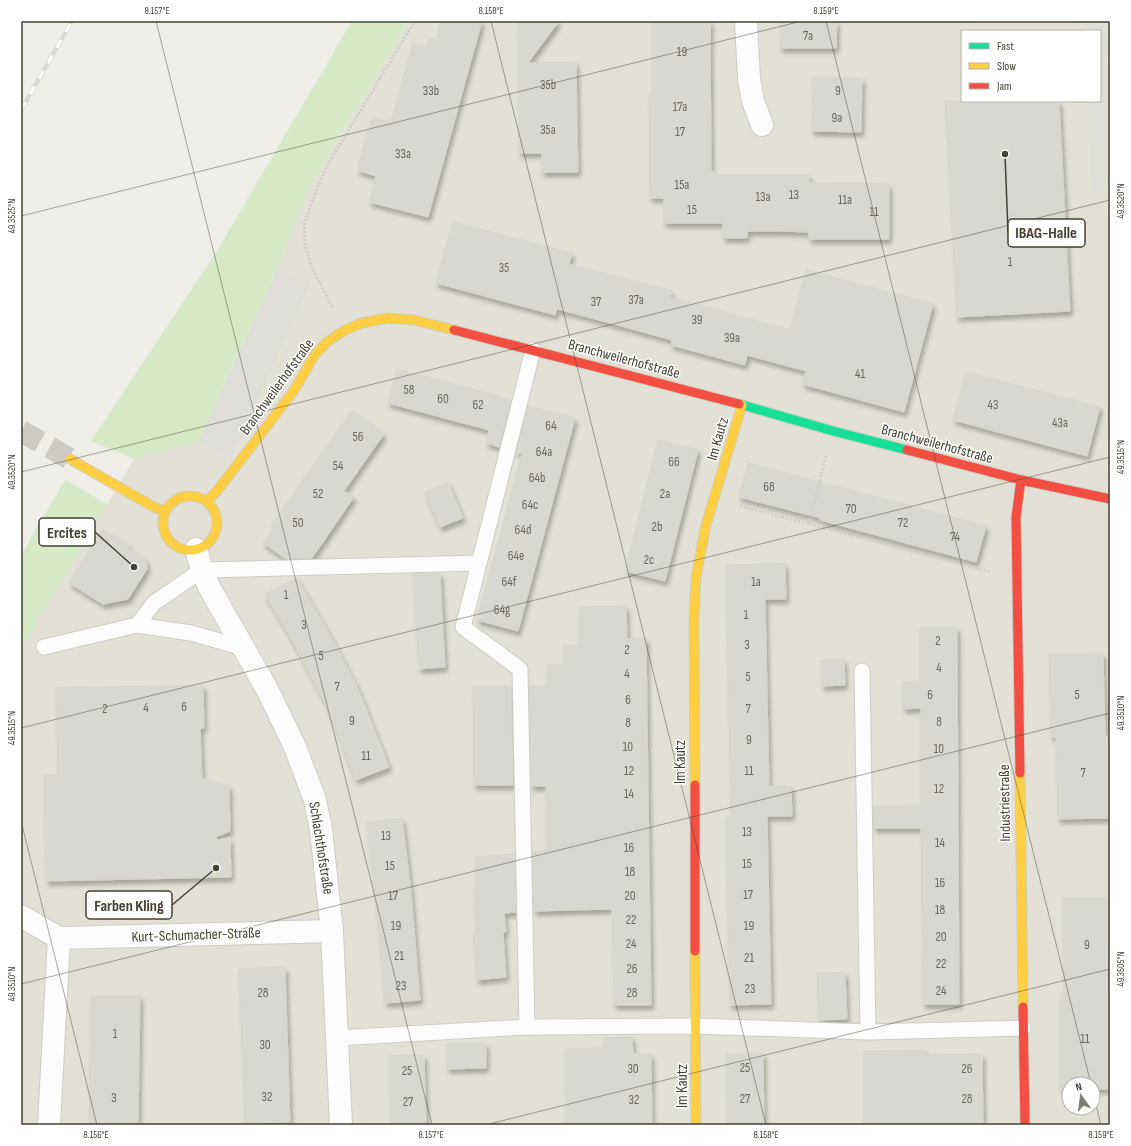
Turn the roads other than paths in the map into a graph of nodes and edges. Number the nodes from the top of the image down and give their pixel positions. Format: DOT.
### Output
graph roads {
  1 [pos="746,21"];
  2 [pos="762,125"];
  3 [pos="533,350"];
  4 [pos="742,405"];
  5 [pos="70,459"];
  6 [pos="1021,480"];
  7 [pos="1110,499"];
  8 [pos="207,502"];
  9 [pos="166,512"];
  10 [pos="196,549"];
  11 [pos="480,563"];
  12 [pos="202,570"];
  13 [pos="137,625"];
  14 [pos="44,647"];
  15 [pos="244,648"];
  16 [pos="862,671"];
  17 [pos="21,916"];
  18 [pos="332,931"];
  19 [pos="59,938"];
  20 [pos="696,1026"];
  21 [pos="527,1027"];
  22 [pos="1023,1028"];
  23 [pos="868,1032"];
  24 [pos="337,1038"];
  25 [pos="49,1125"];
  26 [pos="341,1125"];
  27 [pos="696,1125"];
  28 [pos="1025,1125"];
  1 -- 2 [label="street"];
  3 -- 4 [label="street, Branchweilerhofstraße"];
  3 -- 8 [label="street, Branchweilerhofstraße"];
  3 -- 11 [label="lane"];
  4 -- 6 [label="street, Branchweilerhofstraße"];
  4 -- 20 [label="street, Im Kautz"];
  5 -- 9 [label="street"];
  6 -- 7 [label="street, Branchweilerhofstraße"];
  6 -- 22 [label="street, Industriestraße"];
  8 -- 9 [label="street"];
  8 -- 10 [label="street"];
  9 -- 10 [label="street"];
  10 -- 12 [label="street, Schlachthofstraße"];
  11 -- 12 [label="lane"];
  11 -- 21 [label="lane"];
  12 -- 13 [label="lane"];
  12 -- 15 [label="street, Schlachthofstraße"];
  13 -- 14 [label="lane"];
  13 -- 15 [label="lane"];
  15 -- 18 [label="street, Schlachthofstraße"];
  16 -- 23 [label="lane"];
  17 -- 19 [label="street"];
  18 -- 19 [label="street, Kurt-Schumacher-Straße"];
  18 -- 24 [label="street, Schlachthofstraße"];
  19 -- 25 [label="street"];
  20 -- 21 [label="lane"];
  20 -- 23 [label="lane"];
  20 -- 27 [label="street, Im Kautz"];
  21 -- 24 [label="lane"];
  22 -- 23 [label="lane"];
  22 -- 28 [label="street, Industriestraße"];
  24 -- 26 [label="street, Schlachthofstraße"];
}
